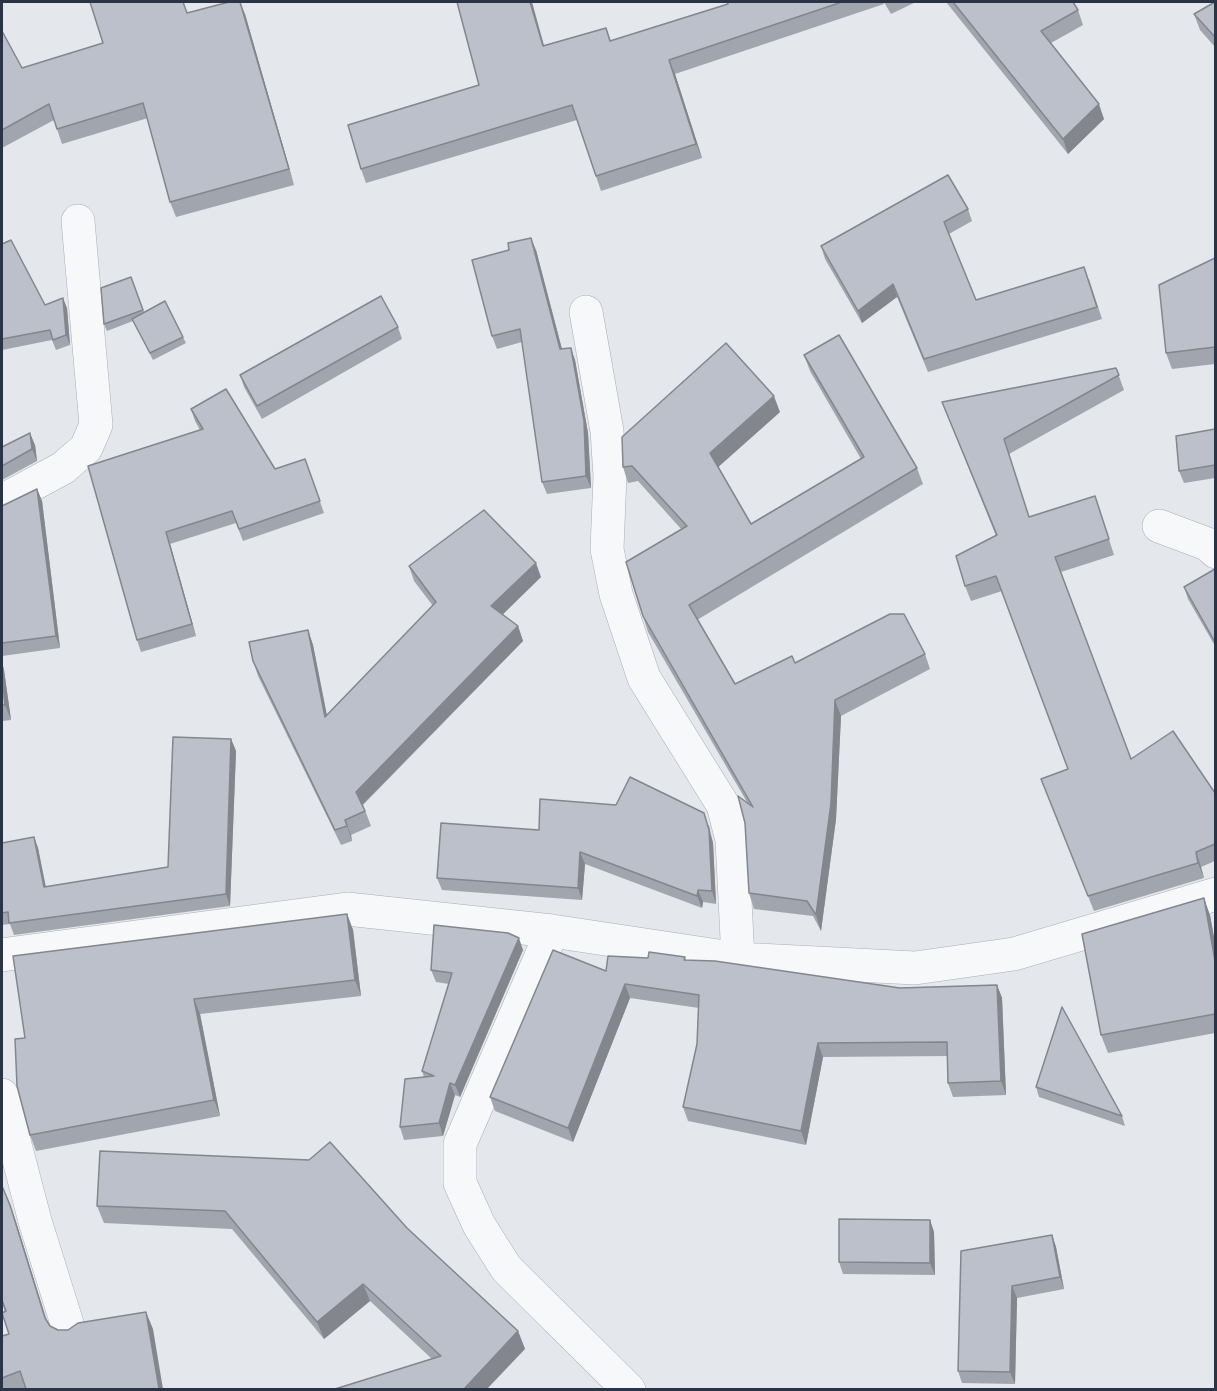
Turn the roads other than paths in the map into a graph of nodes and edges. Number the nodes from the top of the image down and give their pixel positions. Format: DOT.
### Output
graph roads {
  1 [pos="78,220"];
  2 [pos="586,312"];
  3 [pos="2,501"];
  4 [pos="1159,526"];
  5 [pos="1215,552"];
  6 [pos="1215,894"];
  7 [pos="552,930"];
  8 [pos="2,955"];
  9 [pos="738,958"];
  10 [pos="2,1095"];
  11 [pos="69,1330"];
  12 [pos="629,1389"];
  1 -- 3 [label="street"];
  2 -- 9 [label="street"];
  4 -- 5 [label="street"];
  6 -- 9 [label="street"];
  7 -- 8 [label="street"];
  7 -- 9 [label="street"];
  7 -- 12 [label="street"];
  10 -- 11 [label="street"];
}
